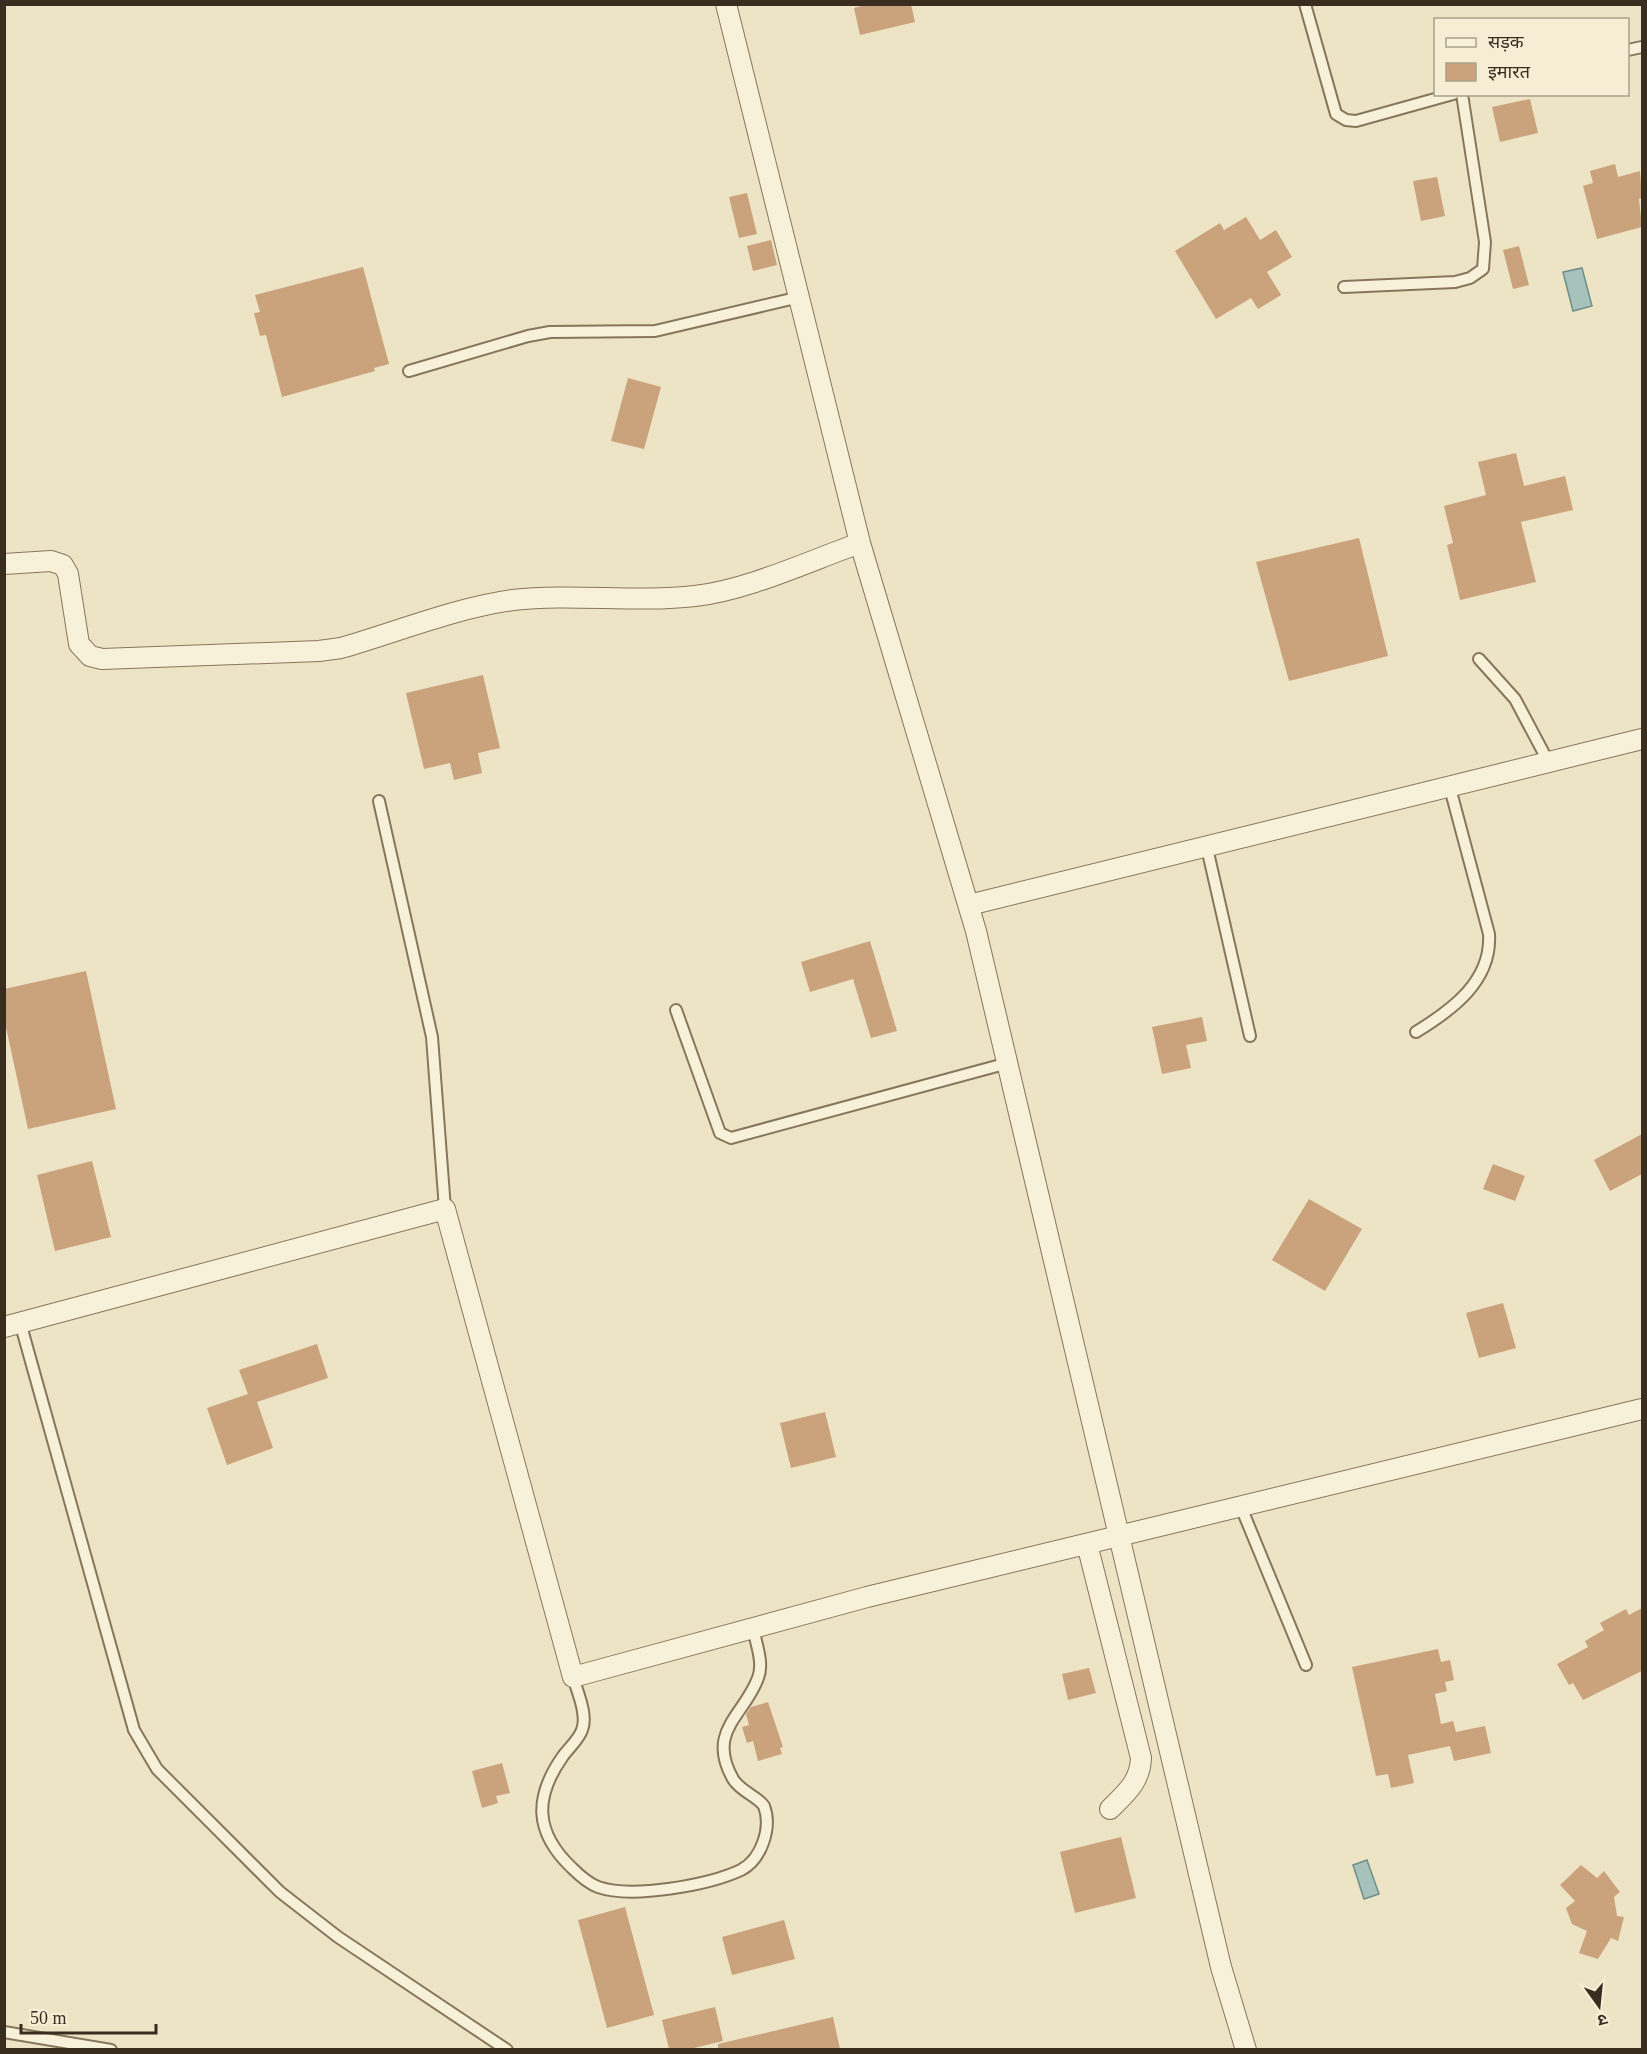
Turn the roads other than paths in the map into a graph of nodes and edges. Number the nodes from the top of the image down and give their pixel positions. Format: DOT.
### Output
graph roads {
  1 [pos="726,4"];
  2 [pos="1305,4"];
  3 [pos="1446,96"];
  4 [pos="1462,96"];
  5 [pos="1344,287"];
  6 [pos="800,297"];
  7 [pos="409,371"];
  8 [pos="860,543"];
  9 [pos="4,564"];
  10 [pos="1479,659"];
  11 [pos="1642,739"];
  12 [pos="1549,762"];
  13 [pos="1450,788"];
  14 [pos="379,801"];
  15 [pos="1207,848"];
  16 [pos="969,905"];
  17 [pos="676,1010"];
  18 [pos="1416,1032"];
  19 [pos="1250,1036"];
  20 [pos="1008,1063"];
  21 [pos="445,1209"];
  22 [pos="12,1324"];
  23 [pos="1642,1409"];
  24 [pos="1241,1507"];
  25 [pos="1120,1536"];
  26 [pos="1087,1544"];
  27 [pos="753,1628"];
  28 [pos="1306,1665"];
  29 [pos="573,1677"];
  30 [pos="1110,1809"];
  31 [pos="4,2032"];
  32 [pos="111,2049"];
  33 [pos="507,2049"];
  34 [pos="1245,2049"];
  1 -- 6 [label="street"];
  2 -- 3 [label="lane"];
  4 -- 5 [label="lane"];
  6 -- 7 [label="lane"];
  6 -- 8 [label="street"];
  8 -- 9 [label="street"];
  8 -- 16 [label="street"];
  10 -- 12 [label="lane"];
  11 -- 12 [label="street"];
  12 -- 13 [label="street"];
  13 -- 15 [label="street"];
  13 -- 18 [label="lane"];
  14 -- 21 [label="lane"];
  15 -- 16 [label="street"];
  15 -- 19 [label="lane"];
  16 -- 20 [label="street"];
  17 -- 20 [label="lane"];
  20 -- 25 [label="street"];
  21 -- 22 [label="street"];
  21 -- 29 [label="street"];
  22 -- 33 [label="lane"];
  23 -- 24 [label="street"];
  24 -- 25 [label="street"];
  24 -- 28 [label="lane"];
  25 -- 26 [label="street"];
  25 -- 34 [label="street"];
  26 -- 27 [label="street"];
  26 -- 30 [label="street"];
  27 -- 29 [label="street"];
  27 -- 29 [label="lane"];
  31 -- 32 [label="lane"];
}
